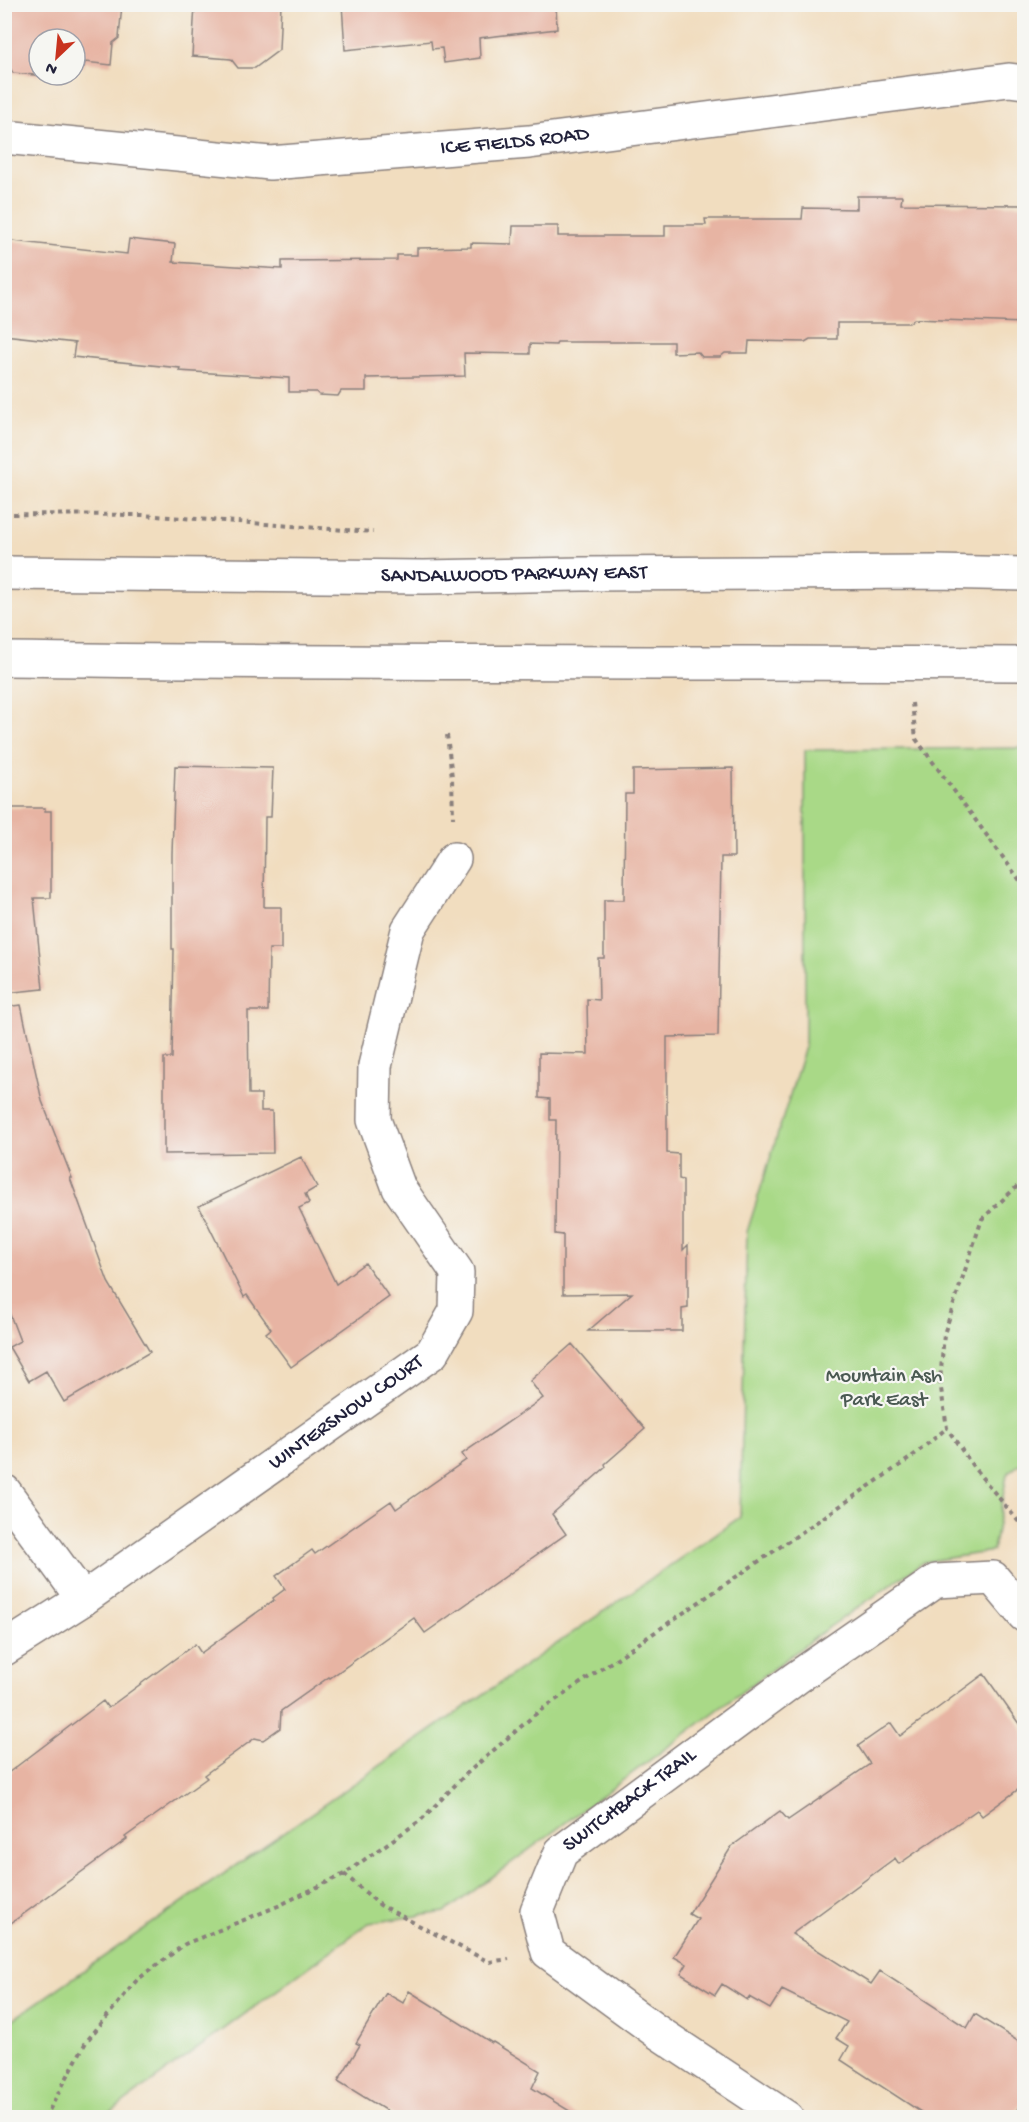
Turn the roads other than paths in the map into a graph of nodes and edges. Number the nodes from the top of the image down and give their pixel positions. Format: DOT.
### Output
graph roads {
  1 [pos="1024,82"];
  2 [pos="4,137"];
  3 [pos="4,573"];
  4 [pos="1024,574"];
  5 [pos="4,659"];
  6 [pos="1024,664"];
  7 [pos="454,859"];
  8 [pos="4,1491"];
  9 [pos="83,1599"];
  10 [pos="1024,1615"];
  11 [pos="4,1649"];
  12 [pos="787,2118"];
  1 -- 2 [label="street, ICE FIELDS ROAD"];
  3 -- 4 [label="street, SANDALWOOD PARKWAY EAST"];
  5 -- 6 [label="street"];
  7 -- 9 [label="street, WINTERSNOW COURT"];
  8 -- 9 [label="street"];
  9 -- 11 [label="street, WINTERSNOW COURT"];
  10 -- 12 [label="street, SWITCHBACK TRAIL"];
}
